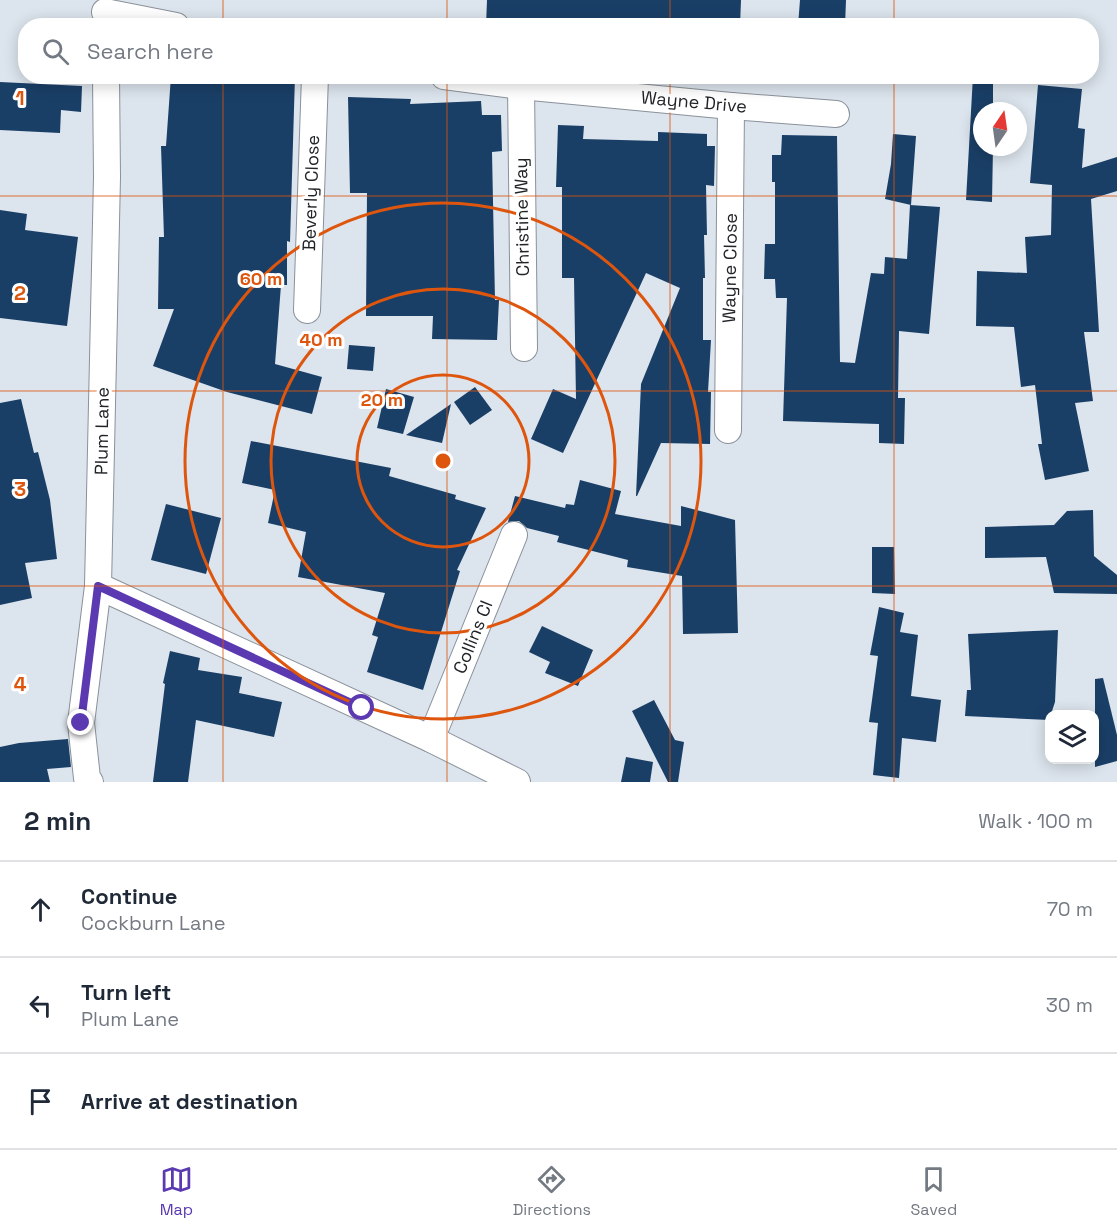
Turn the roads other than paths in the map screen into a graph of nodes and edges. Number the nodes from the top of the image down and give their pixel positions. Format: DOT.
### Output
graph roads {
  1 [pos="105,12"];
  2 [pos="135,18"];
  3 [pos="106,84"];
  4 [pos="315,84"];
  5 [pos="506,84"];
  6 [pos="521,86"];
  7 [pos="731,106"];
  8 [pos="836,114"];
  9 [pos="307,310"];
  10 [pos="524,348"];
  11 [pos="728,430"];
  12 [pos="514,535"];
  13 [pos="98,586"];
  14 [pos="431,739"];
  15 [pos="90,782"];
  16 [pos="517,782"];
  1 -- 2 [label="street"];
  3 -- 13 [label="street, Plum Lane"];
  4 -- 9 [label="street, Beverly Close"];
  5 -- 6 [label="street, Wayne Drive"];
  6 -- 7 [label="street, Wayne Drive"];
  6 -- 10 [label="street, Christine Way"];
  7 -- 8 [label="street, Wayne Drive"];
  7 -- 11 [label="street, Wayne Close"];
  12 -- 14 [label="street, Collins Cl"];
  13 -- 14 [label="street"];
  13 -- 15 [label="street, Plum Lane"];
  14 -- 16 [label="street"];
}
